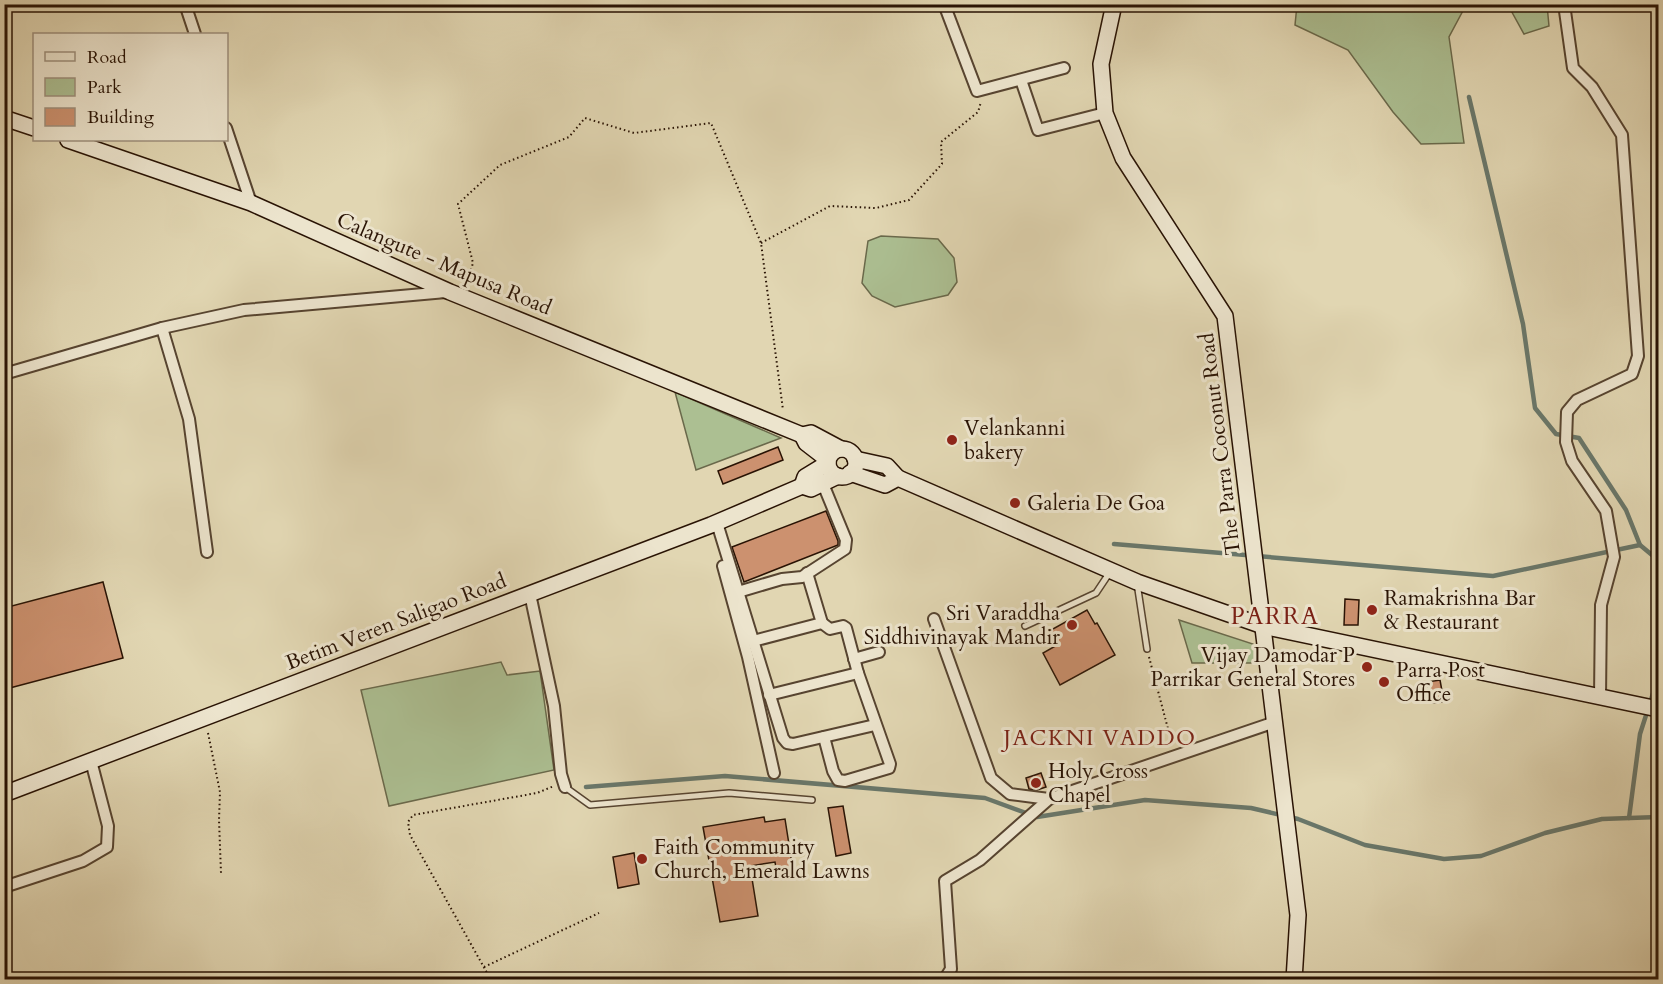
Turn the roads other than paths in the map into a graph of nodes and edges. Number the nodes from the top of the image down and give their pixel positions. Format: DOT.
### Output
graph roads {
  1 [pos="185,4"];
  2 [pos="944,4"];
  3 [pos="1114,4"];
  4 [pos="1564,4"];
  5 [pos="195,33"];
  6 [pos="1064,68"];
  7 [pos="1020,80"];
  8 [pos="1105,113"];
  9 [pos="4,118"];
  10 [pos="33,128"];
  11 [pos="228,134"];
  12 [pos="71,141"];
  13 [pos="251,203"];
  14 [pos="456,294"];
  15 [pos="162,328"];
  16 [pos="4,374"];
  17 [pos="802,435"];
  18 [pos="841,449"];
  19 [pos="828,461"];
  20 [pos="848,469"];
  21 [pos="823,484"];
  22 [pos="802,486"];
  23 [pos="714,524"];
  24 [pos="207,552"];
  25 [pos="1111,570"];
  26 [pos="807,573"];
  27 [pos="1137,582"];
  28 [pos="738,592"];
  29 [pos="530,594"];
  30 [pos="934,619"];
  31 [pos="822,623"];
  32 [pos="1025,626"];
  33 [pos="1263,626"];
  34 [pos="753,641"];
  35 [pos="1147,649"];
  36 [pos="879,652"];
  37 [pos="854,659"];
  38 [pos="858,673"];
  39 [pos="769,695"];
  40 [pos="1600,697"];
  41 [pos="1652,708"];
  42 [pos="1275,722"];
  43 [pos="875,725"];
  44 [pos="824,737"];
  45 [pos="91,761"];
  46 [pos="774,773"];
  47 [pos="565,787"];
  48 [pos="4,795"];
  49 [pos="1049,799"];
  50 [pos="812,800"];
  51 [pos="4,887"];
  52 [pos="944,980"];
  53 [pos="1294,980"];
  1 -- 5 [label="street"];
  2 -- 7 [label="street"];
  3 -- 8 [label="main road, The Parra Coconut Road"];
  4 -- 40 [label="street"];
  6 -- 7 [label="street"];
  7 -- 8 [label="street"];
  8 -- 33 [label="main road, The Parra Coconut Road"];
  9 -- 10 [label="main road"];
  11 -- 13 [label="street"];
  12 -- 13 [label="main road, Calangute - Mapusa Road"];
  13 -- 14 [label="main road, Calangute - Mapusa Road"];
  14 -- 15 [label="street"];
  14 -- 17 [label="main road, Calangute - Mapusa Road"];
  15 -- 16 [label="street"];
  15 -- 24 [label="street"];
  17 -- 18 [label="main road, Calangute - Mapusa Road"];
  17 -- 19 [label="main road, Calangute - Mapusa Road"];
  18 -- 19 [label="main road"];
  18 -- 20 [label="main road, Calangute - Mapusa Road"];
  19 -- 20 [label="main road, Calangute - Mapusa Road"];
  19 -- 22 [label="main road, Betim Veren Saligao Road"];
  20 -- 21 [label="main road, Betim Veren Saligao Road"];
  20 -- 25 [label="main road, Calangute - Mapusa Road"];
  21 -- 22 [label="main road, Betim Veren Saligao Road"];
  21 -- 26 [label="street"];
  22 -- 23 [label="main road, Betim Veren Saligao Road"];
  23 -- 28 [label="street"];
  23 -- 29 [label="main road, Betim Veren Saligao Road"];
  23 -- 46 [label="street"];
  25 -- 27 [label="main road, Calangute - Mapusa Road"];
  25 -- 32 [label="lane"];
  26 -- 28 [label="street"];
  26 -- 31 [label="street"];
  27 -- 33 [label="main road, Calangute - Mapusa Road"];
  27 -- 35 [label="lane"];
  28 -- 34 [label="street"];
  29 -- 45 [label="main road, Betim Veren Saligao Road"];
  29 -- 47 [label="street"];
  30 -- 49 [label="street"];
  31 -- 34 [label="street"];
  31 -- 37 [label="street"];
  33 -- 40 [label="main road, Calangute - Mapusa Road"];
  33 -- 42 [label="main road, The Parra Coconut Road"];
  34 -- 39 [label="street"];
  36 -- 37 [label="street"];
  37 -- 38 [label="street"];
  38 -- 39 [label="street"];
  38 -- 43 [label="street"];
  39 -- 44 [label="street"];
  40 -- 41 [label="main road, Calangute - Mapusa Road"];
  42 -- 49 [label="street"];
  42 -- 53 [label="main road, The Parra Coconut Road"];
  43 -- 44 [label="street"];
  43 -- 44 [label="street"];
  45 -- 48 [label="main road, Betim Veren Saligao Road"];
  45 -- 51 [label="street"];
  47 -- 50 [label="lane"];
  49 -- 52 [label="street"];
}
